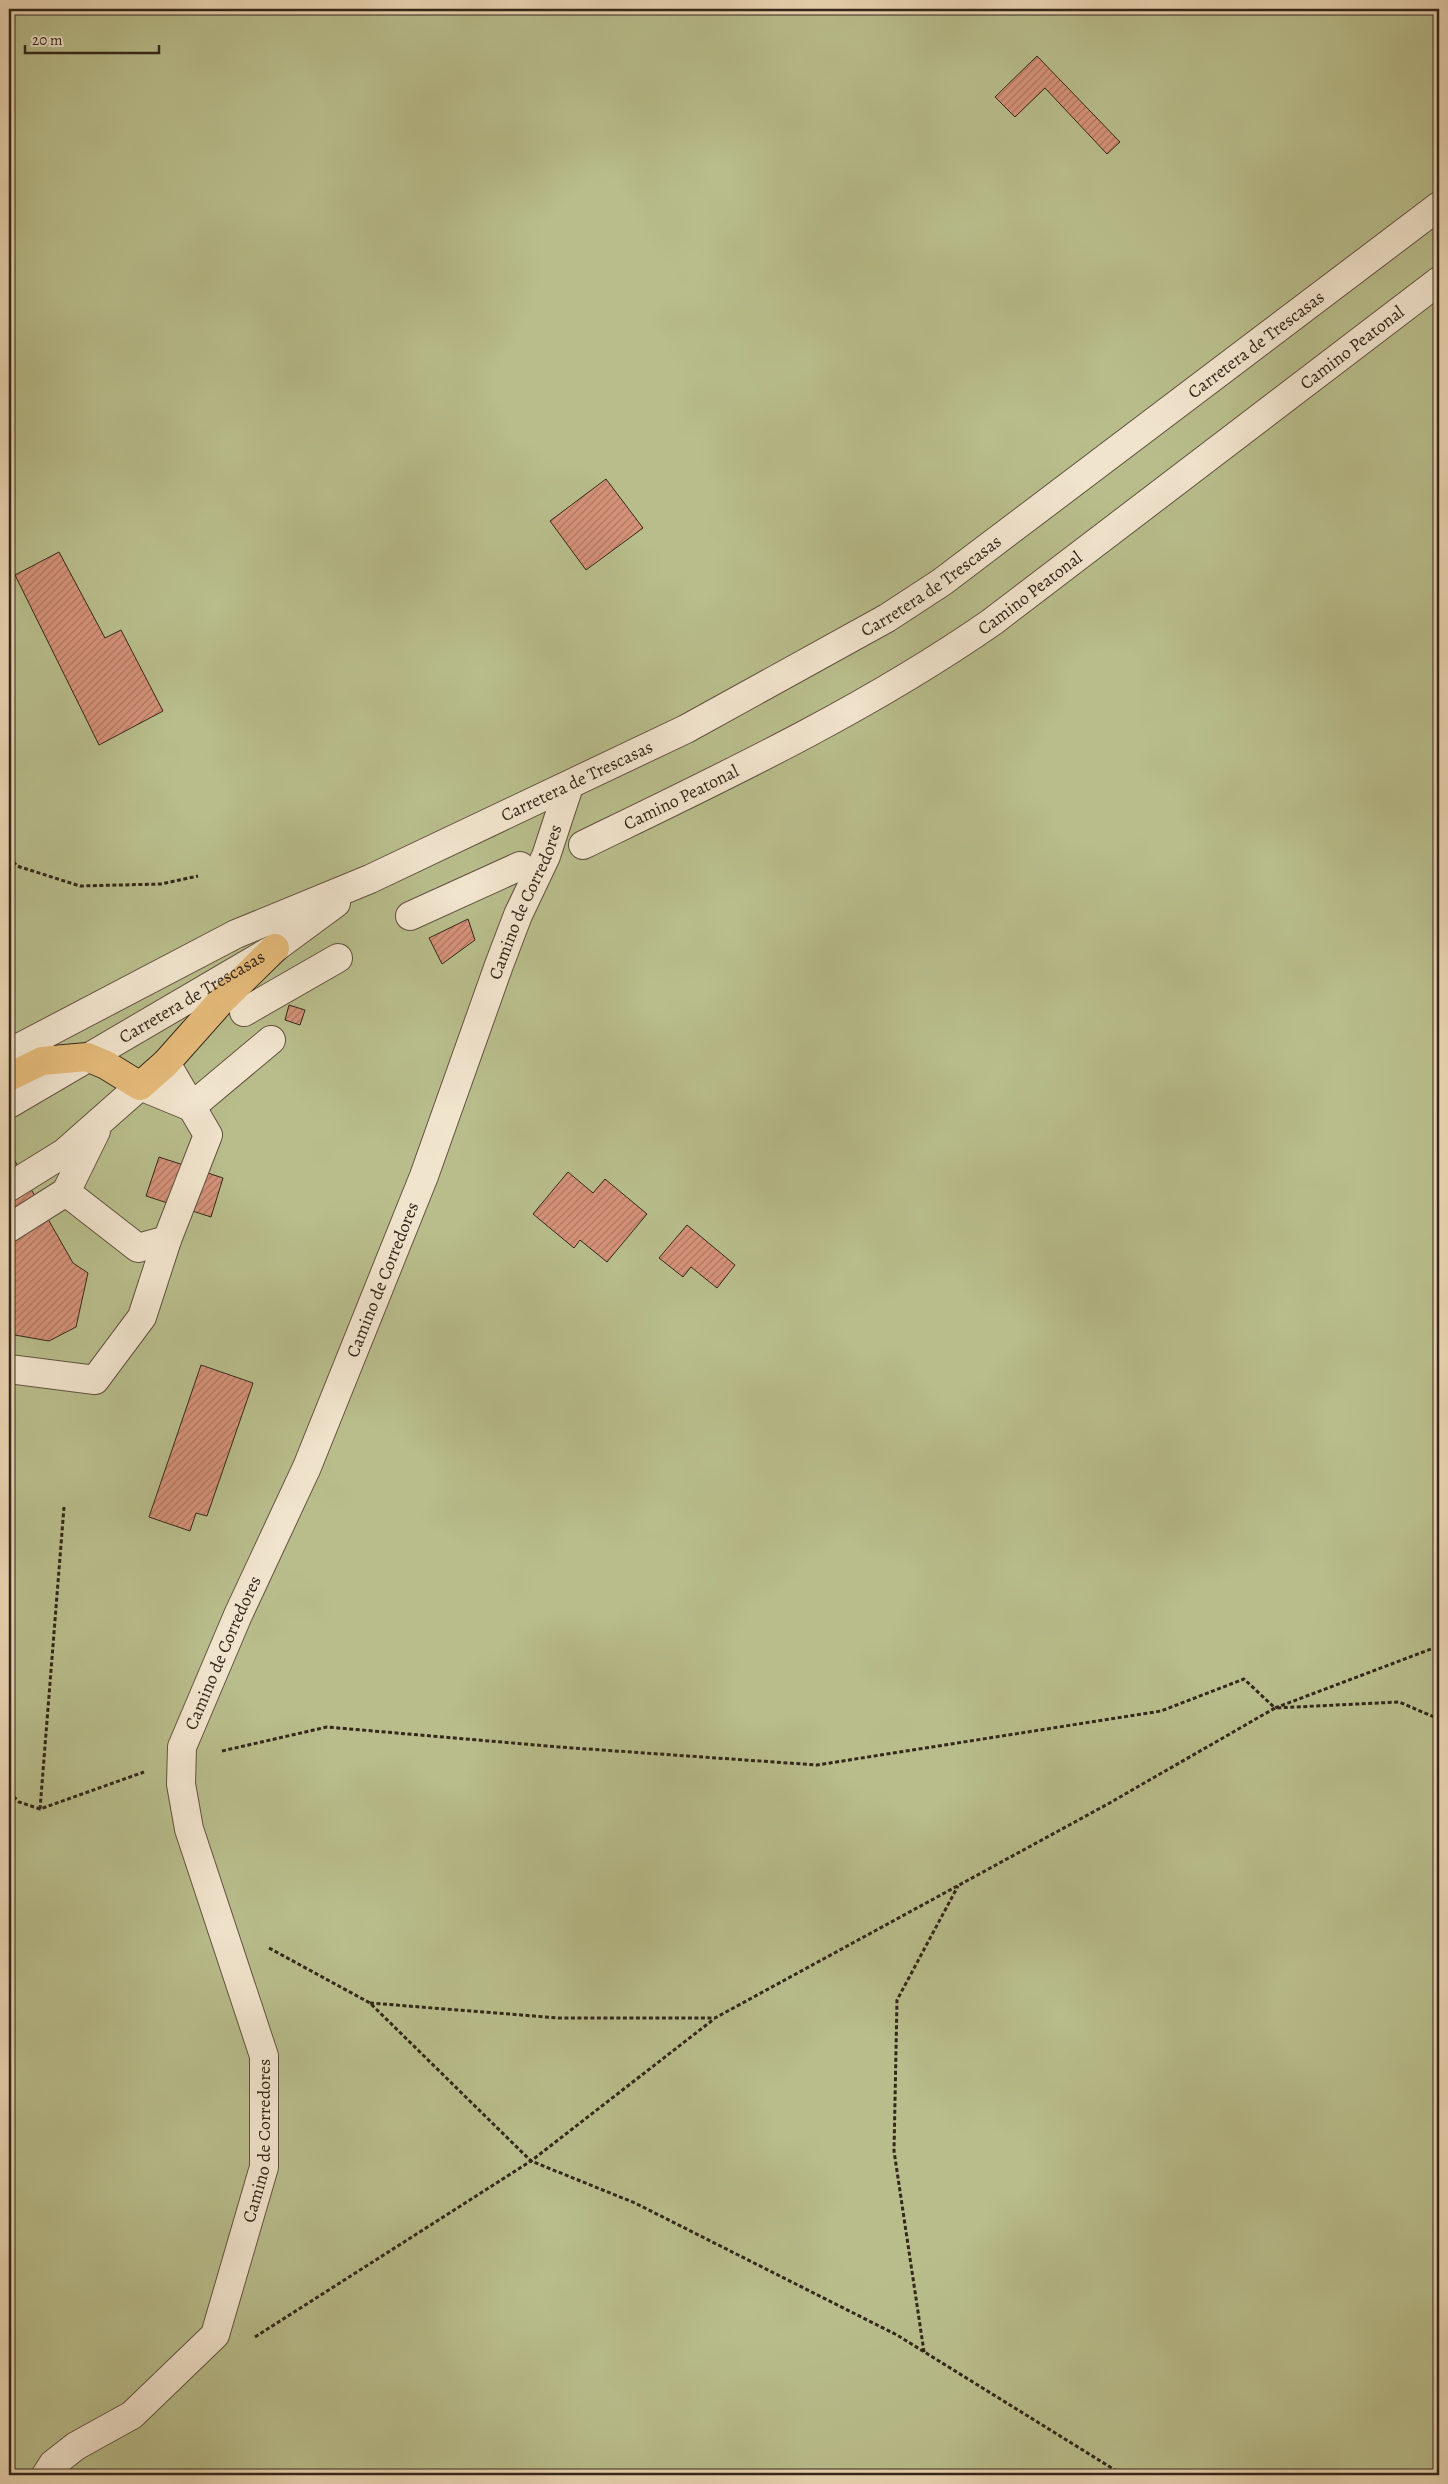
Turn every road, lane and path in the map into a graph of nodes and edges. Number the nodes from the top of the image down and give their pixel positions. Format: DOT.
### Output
graph roads {
  1 [pos="1439,206"];
  2 [pos="1439,281"];
  3 [pos="569,786"];
  4 [pos="583,845"];
  5 [pos="9,857"];
  6 [pos="520,866"];
  7 [pos="198,876"];
  8 [pos="370,878"];
  9 [pos="410,916"];
  10 [pos="275,948"];
  11 [pos="338,958"];
  12 [pos="244,1012"];
  13 [pos="271,1040"];
  14 [pos="9,1053"];
  15 [pos="87,1057"];
  16 [pos="166,1064"];
  17 [pos="9,1077"];
  18 [pos="140,1086"];
  19 [pos="9,1104"];
  20 [pos="191,1107"];
  21 [pos="102,1119"];
  22 [pos="9,1187"];
  23 [pos="66,1192"];
  24 [pos="9,1228"];
  25 [pos="168,1240"];
  26 [pos="9,1369"];
  27 [pos="64,1507"];
  28 [pos="1439,1646"];
  29 [pos="1275,1708"];
  30 [pos="1439,1719"];
  31 [pos="182,1761"];
  32 [pos="9,1792"];
  33 [pos="40,1809"];
  34 [pos="958,1886"];
  35 [pos="221,1922"];
  36 [pos="370,2003"];
  37 [pos="715,2018"];
  38 [pos="532,2161"];
  39 [pos="249,2341"];
  40 [pos="924,2352"];
  41 [pos="46,2475"];
  42 [pos="1123,2475"];
  1 -- 3 [label="street, Carretera de Trescasas"];
  2 -- 4 [label="street, Camino Peatonal"];
  3 -- 8 [label="street, Carretera de Trescasas"];
  3 -- 31 [label="street, Camino de Corredores"];
  5 -- 7 [label="path"];
  6 -- 9 [label="street"];
  8 -- 10 [label="street, Carretera de Trescasas"];
  8 -- 14 [label="street, Carretera de Trescasas"];
  10 -- 15 [label="street, Carretera de Trescasas"];
  10 -- 16 [label="main road"];
  11 -- 12 [label="street"];
  13 -- 20 [label="street"];
  15 -- 17 [label="main road"];
  15 -- 18 [label="main road"];
  15 -- 19 [label="street, Carretera de Trescasas"];
  16 -- 18 [label="main road"];
  16 -- 20 [label="street"];
  18 -- 20 [label="street"];
  18 -- 21 [label="street"];
  20 -- 25 [label="street"];
  21 -- 22 [label="street"];
  21 -- 23 [label="street"];
  23 -- 24 [label="street"];
  23 -- 25 [label="street"];
  25 -- 26 [label="street"];
  27 -- 33 [label="path"];
  28 -- 29 [label="path"];
  29 -- 30 [label="path"];
  29 -- 31 [label="path"];
  29 -- 34 [label="path"];
  31 -- 33 [label="path"];
  31 -- 35 [label="street, Camino de Corredores"];
  32 -- 33 [label="path"];
  34 -- 37 [label="path"];
  34 -- 40 [label="path"];
  35 -- 36 [label="path"];
  35 -- 41 [label="street, Camino de Corredores"];
  36 -- 37 [label="path"];
  36 -- 38 [label="path"];
  37 -- 38 [label="path"];
  38 -- 39 [label="path"];
  38 -- 40 [label="path"];
  40 -- 42 [label="path"];
}
